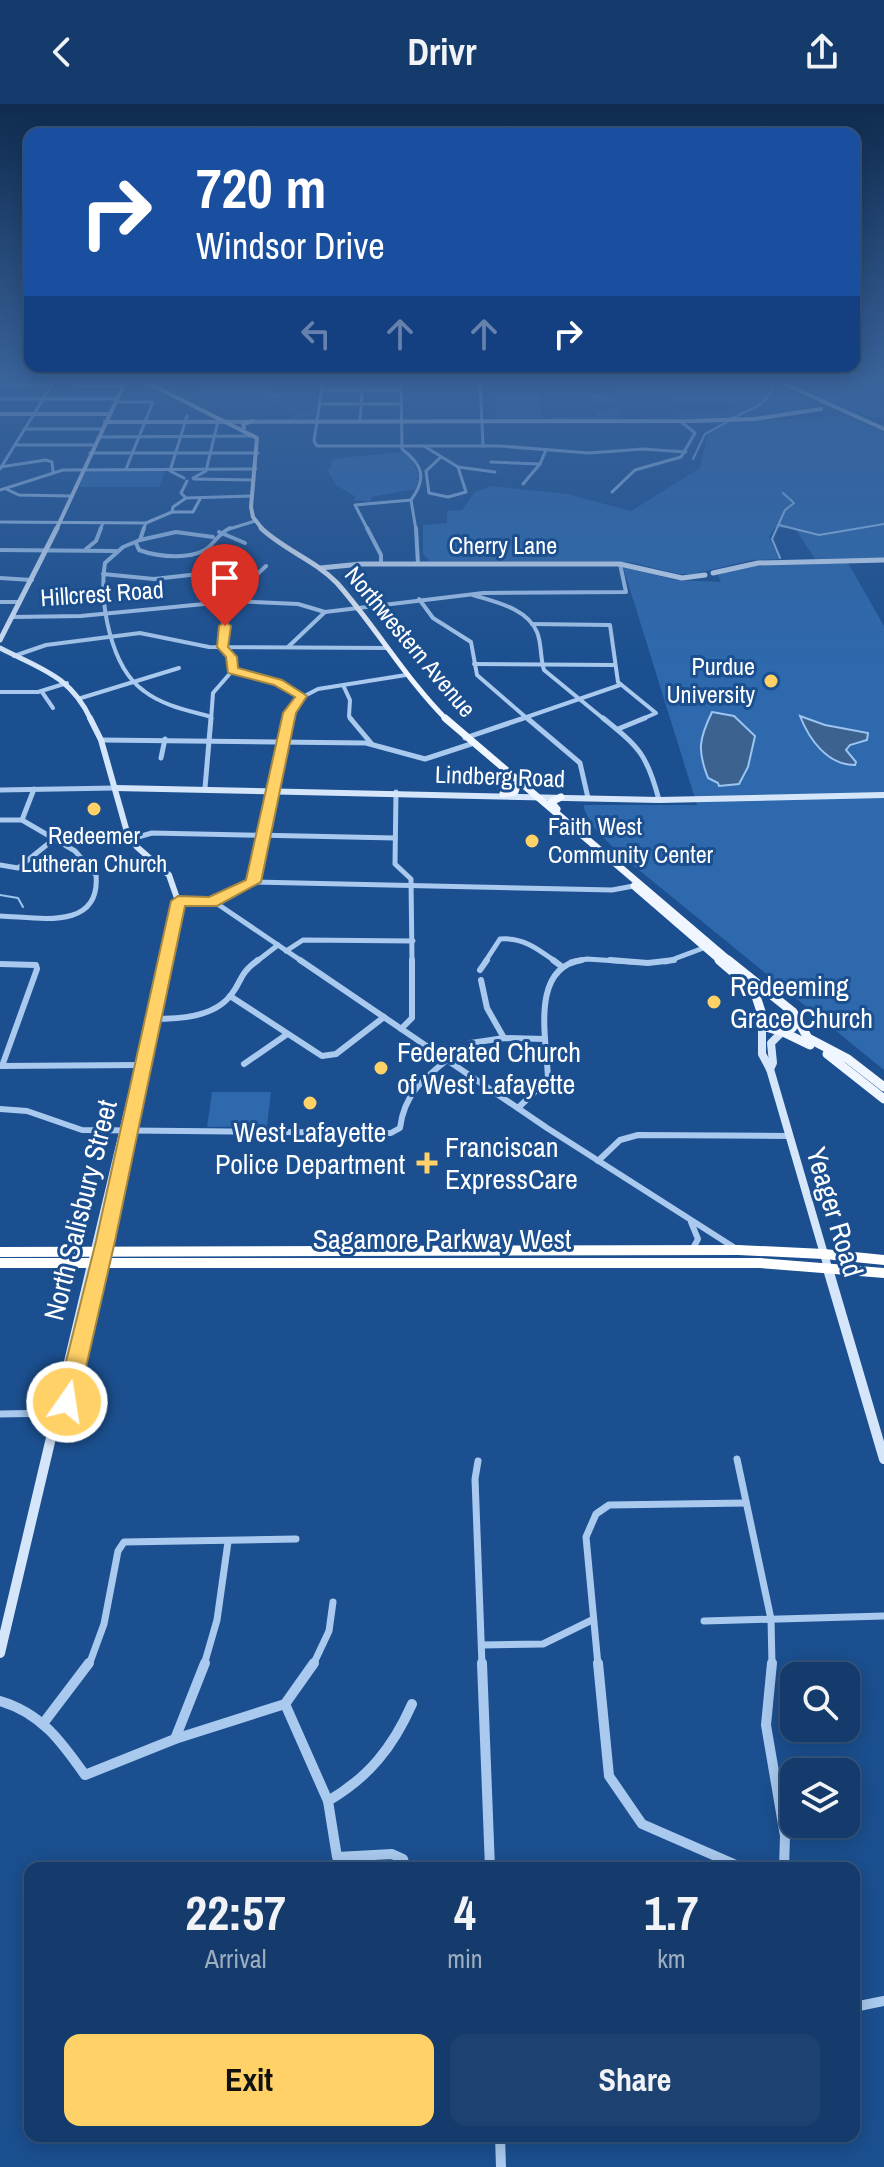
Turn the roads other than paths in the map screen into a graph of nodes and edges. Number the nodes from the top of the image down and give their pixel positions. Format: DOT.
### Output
graph roads {
  1 [pos="38,476"];
  2 [pos="80,476"];
  3 [pos="176,476"];
  4 [pos="198,476"];
  5 [pos="255,476"];
  6 [pos="423,476"];
  7 [pos="427,476"];
  8 [pos="462,476"];
  9 [pos="530,476"];
  10 [pos="628,476"];
  11 [pos="194,479"];
  12 [pos="186,480"];
  13 [pos="254,480"];
  14 [pos="523,484"];
  15 [pos="3,489"];
  16 [pos="612,492"];
  17 [pos="71,496"];
  18 [pos="252,496"];
  19 [pos="448,497"];
  20 [pos="186,498"];
  21 [pos="200,499"];
  22 [pos="411,500"];
  23 [pos="449,503"];
  24 [pos="172,512"];
  25 [pos="255,521"];
  26 [pos="0,522"];
  27 [pos="20,522"];
  28 [pos="59,523"];
  29 [pos="103,523"];
  30 [pos="146,523"];
  31 [pos="17,531"];
  32 [pos="221,531"];
  33 [pos="142,533"];
  34 [pos="202,533"];
  35 [pos="153,536"];
  36 [pos="213,537"];
  37 [pos="138,542"];
  38 [pos="245,543"];
  39 [pos="0,550"];
  40 [pos="46,551"];
  41 [pos="84,551"];
  42 [pos="117,551"];
  43 [pos="884,560"];
  44 [pos="381,564"];
  45 [pos="418,564"];
  46 [pos="620,564"];
  47 [pos="266,566"];
  48 [pos="320,568"];
  49 [pos="235,570"];
  50 [pos="103,574"];
  51 [pos="0,578"];
  52 [pos="32,580"];
  53 [pos="469,594"];
  54 [pos="419,599"];
  55 [pos="0,602"];
  56 [pos="20,602"];
  57 [pos="228,602"];
  58 [pos="354,606"];
  59 [pos="325,612"];
  60 [pos="107,613"];
  61 [pos="13,617"];
  62 [pos="532,624"];
  63 [pos="113,637"];
  64 [pos="0,640"];
  65 [pos="222,647"];
  66 [pos="288,647"];
  67 [pos="0,648"];
  68 [pos="386,648"];
  69 [pos="14,656"];
  70 [pos="474,664"];
  71 [pos="541,664"];
  72 [pos="615,665"];
  73 [pos="179,668"];
  74 [pos="233,670"];
  75 [pos="406,675"];
  76 [pos="67,683"];
  77 [pos="132,683"];
  78 [pos="343,685"];
  79 [pos="620,685"];
  80 [pos="0,692"];
  81 [pos="42,692"];
  82 [pos="301,696"];
  83 [pos="81,698"];
  84 [pos="580,699"];
  85 [pos="53,708"];
  86 [pos="208,716"];
  87 [pos="527,717"];
  88 [pos="618,729"];
  89 [pos="165,739"];
  90 [pos="101,740"];
  91 [pos="211,741"];
  92 [pos="468,741"];
  93 [pos="282,742"];
  94 [pos="372,744"];
  95 [pos="161,758"];
  96 [pos="518,783"];
  97 [pos="115,788"];
  98 [pos="205,788"];
  99 [pos="34,789"];
  100 [pos="0,790"];
  101 [pos="271,790"];
  102 [pos="396,792"];
  103 [pos="503,794"];
  104 [pos="884,795"];
  105 [pos="533,796"];
  106 [pos="561,797"];
  107 [pos="588,798"];
  108 [pos="659,800"];
  109 [pos="546,807"];
  110 [pos="564,818"];
  111 [pos="0,820"];
  112 [pos="22,820"];
  113 [pos="262,836"];
  114 [pos="395,838"];
  115 [pos="54,839"];
  116 [pos="131,839"];
  117 [pos="0,865"];
  118 [pos="253,882"];
  119 [pos="638,885"];
  120 [pos="411,886"];
  121 [pos="178,901"];
  122 [pos="212,902"];
  123 [pos="0,916"];
  124 [pos="413,941"];
  125 [pos="707,944"];
  126 [pos="278,945"];
  127 [pos="286,951"];
  128 [pos="0,964"];
  129 [pos="561,966"];
  130 [pos="480,970"];
  131 [pos="481,980"];
  132 [pos="230,996"];
  133 [pos="784,1006"];
  134 [pos="761,1008"];
  135 [pos="384,1017"];
  136 [pos="152,1019"];
  137 [pos="797,1020"];
  138 [pos="762,1023"];
  139 [pos="401,1029"];
  140 [pos="783,1032"];
  141 [pos="286,1035"];
  142 [pos="504,1038"];
  143 [pos="545,1039"];
  144 [pos="471,1043"];
  145 [pos="447,1060"];
  146 [pos="244,1064"];
  147 [pos="141,1065"];
  148 [pos="1,1066"];
  149 [pos="770,1069"];
  150 [pos="884,1087"];
  151 [pos="884,1099"];
  152 [pos="518,1108"];
  153 [pos="0,1109"];
  154 [pos="127,1131"];
  155 [pos="789,1136"];
  156 [pos="598,1161"];
  157 [pos="689,1220"];
  158 [pos="692,1250"];
  159 [pos="738,1250"];
  160 [pos="0,1252"];
  161 [pos="98,1258"];
  162 [pos="826,1260"];
  163 [pos="884,1260"];
  164 [pos="0,1263"];
  165 [pos="884,1273"];
  166 [pos="59,1413"];
  167 [pos="0,1414"];
  168 [pos="737,1459"];
  169 [pos="884,1459"];
  170 [pos="478,1461"];
  171 [pos="746,1503"];
  172 [pos="296,1539"];
  173 [pos="228,1542"];
  174 [pos="333,1602"];
  175 [pos="884,1616"];
  176 [pos="771,1619"];
  177 [pos="592,1620"];
  178 [pos="704,1621"];
  179 [pos="482,1645"];
  180 [pos="0,1652"];
  181 [pos="0,1701"];
  182 [pos="285,1704"];
  183 [pos="412,1704"];
  184 [pos="45,1721"];
  185 [pos="175,1739"];
  186 [pos="328,1801"];
  187 [pos="404,1862"];
  188 [pos="490,1862"];
  189 [pos="729,1862"];
  190 [pos="784,1862"];
  191 [pos="884,2001"];
  192 [pos="860,2006"];
  193 [pos="500,2142"];
  194 [pos="501,2167"];
  1 -- 15 [label="street"];
  2 -- 17 [label="street"];
  3 -- 12 [label="street"];
  4 -- 11 [label="street"];
  5 -- 13 [label="main road"];
  6 -- 22 [label="street"];
  7 -- 19 [label="street"];
  8 -- 19 [label="street"];
  9 -- 14 [label="street"];
  10 -- 16 [label="street"];
  11 -- 12 [label="street"];
  11 -- 13 [label="street"];
  12 -- 20 [label="street"];
  13 -- 18 [label="main road"];
  15 -- 17 [label="street"];
  17 -- 28 [label="street"];
  18 -- 21 [label="street"];
  18 -- 25 [label="main road"];
  19 -- 23 [label="street"];
  20 -- 21 [label="street"];
  20 -- 24 [label="street"];
  21 -- 24 [label="street"];
  22 -- 44 [label="street"];
  22 -- 45 [label="street"];
  24 -- 30 [label="street"];
  25 -- 32 [label="street"];
  25 -- 48 [label="main road, Northwestern Avenue"];
  26 -- 27 [label="street"];
  27 -- 28 [label="street"];
  27 -- 31 [label="street"];
  28 -- 29 [label="street"];
  28 -- 40 [label="street"];
  29 -- 30 [label="street"];
  29 -- 41 [label="street"];
  30 -- 33 [label="street"];
  32 -- 34 [label="street"];
  32 -- 36 [label="street"];
  32 -- 38 [label="street"];
  33 -- 35 [label="street"];
  33 -- 37 [label="street"];
  34 -- 35 [label="street"];
  34 -- 36 [label="street"];
  35 -- 37 [label="street"];
  36 -- 37 [label="street"];
  37 -- 42 [label="street"];
  39 -- 40 [label="street"];
  40 -- 41 [label="street"];
  40 -- 52 [label="street"];
  41 -- 42 [label="street"];
  42 -- 50 [label="street"];
  43 -- 46 [label="street, Cherry Lane"];
  44 -- 45 [label="street, Cherry Lane"];
  44 -- 48 [label="street, Cherry Lane"];
  45 -- 46 [label="street, Cherry Lane"];
  46 -- 53 [label="street, Hillcrest Road"];
  47 -- 57 [label="street"];
  48 -- 58 [label="main road, Northwestern Avenue"];
  49 -- 50 [label="street"];
  50 -- 60 [label="street"];
  51 -- 52 [label="street"];
  52 -- 56 [label="street"];
  53 -- 54 [label="street, Hillcrest Road"];
  53 -- 62 [label="street"];
  54 -- 58 [label="street, Hillcrest Road"];
  54 -- 70 [label="street"];
  55 -- 56 [label="street"];
  56 -- 61 [label="street"];
  57 -- 59 [label="street, Hillcrest Road"];
  57 -- 60 [label="street, Hillcrest Road"];
  57 -- 65 [label="street"];
  58 -- 59 [label="street, Hillcrest Road"];
  58 -- 68 [label="main road, Northwestern Avenue"];
  59 -- 66 [label="street"];
  60 -- 61 [label="street, Hillcrest Road"];
  60 -- 63 [label="street"];
  61 -- 64 [label="street"];
  62 -- 71 [label="street"];
  62 -- 72 [label="street"];
  63 -- 65 [label="street"];
  63 -- 69 [label="street"];
  63 -- 77 [label="street"];
  65 -- 66 [label="street"];
  65 -- 74 [label="street"];
  66 -- 68 [label="street"];
  67 -- 69 [label="street"];
  68 -- 75 [label="main road, Northwestern Avenue"];
  69 -- 76 [label="street"];
  70 -- 71 [label="street"];
  70 -- 87 [label="street"];
  71 -- 72 [label="street"];
  71 -- 84 [label="street"];
  72 -- 79 [label="street"];
  73 -- 77 [label="street"];
  74 -- 82 [label="street"];
  74 -- 86 [label="street"];
  75 -- 78 [label="street"];
  75 -- 92 [label="main road, Northwestern Avenue"];
  76 -- 81 [label="street"];
  76 -- 83 [label="street"];
  77 -- 83 [label="street"];
  77 -- 86 [label="street"];
  78 -- 82 [label="street"];
  78 -- 94 [label="street"];
  79 -- 84 [label="street"];
  79 -- 88 [label="street"];
  80 -- 81 [label="street"];
  81 -- 85 [label="street"];
  82 -- 93 [label="street"];
  83 -- 90 [label="street"];
  84 -- 87 [label="street"];
  84 -- 88 [label="street"];
  86 -- 91 [label="street"];
  87 -- 92 [label="street"];
  87 -- 107 [label="street"];
  88 -- 108 [label="street"];
  89 -- 90 [label="street"];
  89 -- 91 [label="street"];
  89 -- 95 [label="street"];
  90 -- 97 [label="street"];
  91 -- 93 [label="street"];
  91 -- 98 [label="street"];
  92 -- 94 [label="street"];
  92 -- 96 [label="main road, Northwestern Avenue"];
  93 -- 94 [label="street"];
  93 -- 101 [label="street"];
  96 -- 103 [label="main road"];
  96 -- 105 [label="main road, Northwestern Avenue"];
  97 -- 98 [label="street, Lindberg Road"];
  97 -- 99 [label="street"];
  97 -- 116 [label="street"];
  98 -- 101 [label="street, Lindberg Road"];
  99 -- 100 [label="street"];
  99 -- 112 [label="street"];
  101 -- 102 [label="street, Lindberg Road"];
  101 -- 113 [label="street"];
  102 -- 103 [label="street, Lindberg Road"];
  102 -- 114 [label="street"];
  103 -- 105 [label="street, Lindberg Road"];
  104 -- 108 [label="street, Lindberg Road"];
  105 -- 106 [label="street, Lindberg Road"];
  105 -- 109 [label="main road, Northwestern Avenue"];
  106 -- 107 [label="street, Lindberg Road"];
  106 -- 110 [label="main road"];
  107 -- 108 [label="street, Lindberg Road"];
  109 -- 110 [label="main road, Northwestern Avenue"];
  109 -- 119 [label="main road, Northwestern Avenue"];
  110 -- 119 [label="main road, Northwestern Avenue"];
  111 -- 112 [label="street"];
  112 -- 115 [label="street"];
  113 -- 114 [label="street"];
  113 -- 116 [label="street"];
  113 -- 118 [label="street"];
  114 -- 120 [label="street"];
  115 -- 117 [label="street"];
  115 -- 123 [label="street"];
  116 -- 121 [label="street"];
  118 -- 120 [label="street"];
  118 -- 122 [label="street"];
  119 -- 120 [label="street"];
  119 -- 125 [label="main road, Northwestern Avenue"];
  120 -- 124 [label="street"];
  121 -- 122 [label="street"];
  121 -- 136 [label="street, North Salisbury Street"];
  122 -- 126 [label="street"];
  124 -- 127 [label="street"];
  124 -- 139 [label="street"];
  125 -- 129 [label="street"];
  125 -- 133 [label="main road, Northwestern Avenue"];
  125 -- 134 [label="main road, Northwestern Avenue"];
  126 -- 127 [label="street"];
  126 -- 132 [label="street"];
  127 -- 135 [label="street"];
  128 -- 148 [label="street"];
  129 -- 130 [label="street"];
  129 -- 143 [label="street"];
  131 -- 142 [label="street"];
  132 -- 136 [label="street"];
  132 -- 141 [label="street"];
  133 -- 134 [label="main road"];
  133 -- 137 [label="main road"];
  134 -- 138 [label="main road"];
  135 -- 139 [label="street"];
  135 -- 141 [label="street"];
  136 -- 147 [label="street, North Salisbury Street"];
  137 -- 140 [label="main road"];
  137 -- 150 [label="main road"];
  138 -- 140 [label="main road"];
  138 -- 149 [label="street, Yeager Road"];
  139 -- 145 [label="street"];
  140 -- 149 [label="street"];
  140 -- 151 [label="main road"];
  141 -- 146 [label="street"];
  142 -- 143 [label="street"];
  142 -- 144 [label="street"];
  143 -- 152 [label="street"];
  145 -- 152 [label="street"];
  145 -- 154 [label="street"];
  147 -- 148 [label="street"];
  147 -- 154 [label="street, North Salisbury Street"];
  149 -- 155 [label="street, Yeager Road"];
  152 -- 156 [label="street"];
  153 -- 154 [label="street"];
  154 -- 161 [label="street, North Salisbury Street"];
  155 -- 156 [label="street"];
  155 -- 162 [label="street, Yeager Road"];
  156 -- 157 [label="street"];
  157 -- 158 [label="street"];
  157 -- 159 [label="street"];
  158 -- 159 [label="highway, Sagamore Parkway West"];
  158 -- 161 [label="highway, Sagamore Parkway West"];
  159 -- 162 [label="highway, Sagamore Parkway West"];
  160 -- 161 [label="highway, Sagamore Parkway West"];
  161 -- 162 [label="highway, Sagamore Parkway West"];
  161 -- 164 [label="highway, Sagamore Parkway West"];
  161 -- 166 [label="street, North Salisbury Street"];
  162 -- 163 [label="highway, Sagamore Parkway West"];
  162 -- 165 [label="highway, Sagamore Parkway West"];
  162 -- 169 [label="street, Yeager Road"];
  166 -- 167 [label="street"];
  166 -- 180 [label="street, North Salisbury Street"];
  168 -- 171 [label="street"];
  170 -- 179 [label="street"];
  171 -- 176 [label="street"];
  171 -- 177 [label="street"];
  172 -- 173 [label="street"];
  173 -- 184 [label="street"];
  173 -- 185 [label="street"];
  174 -- 182 [label="street"];
  175 -- 176 [label="street"];
  176 -- 178 [label="street"];
  176 -- 190 [label="street"];
  177 -- 179 [label="street"];
  177 -- 189 [label="street"];
  179 -- 188 [label="street"];
  181 -- 184 [label="street"];
  182 -- 185 [label="street"];
  182 -- 186 [label="street"];
  183 -- 186 [label="street"];
  184 -- 185 [label="street"];
  186 -- 187 [label="street"];
  191 -- 192 [label="street"];
  193 -- 194 [label="street"];
}
